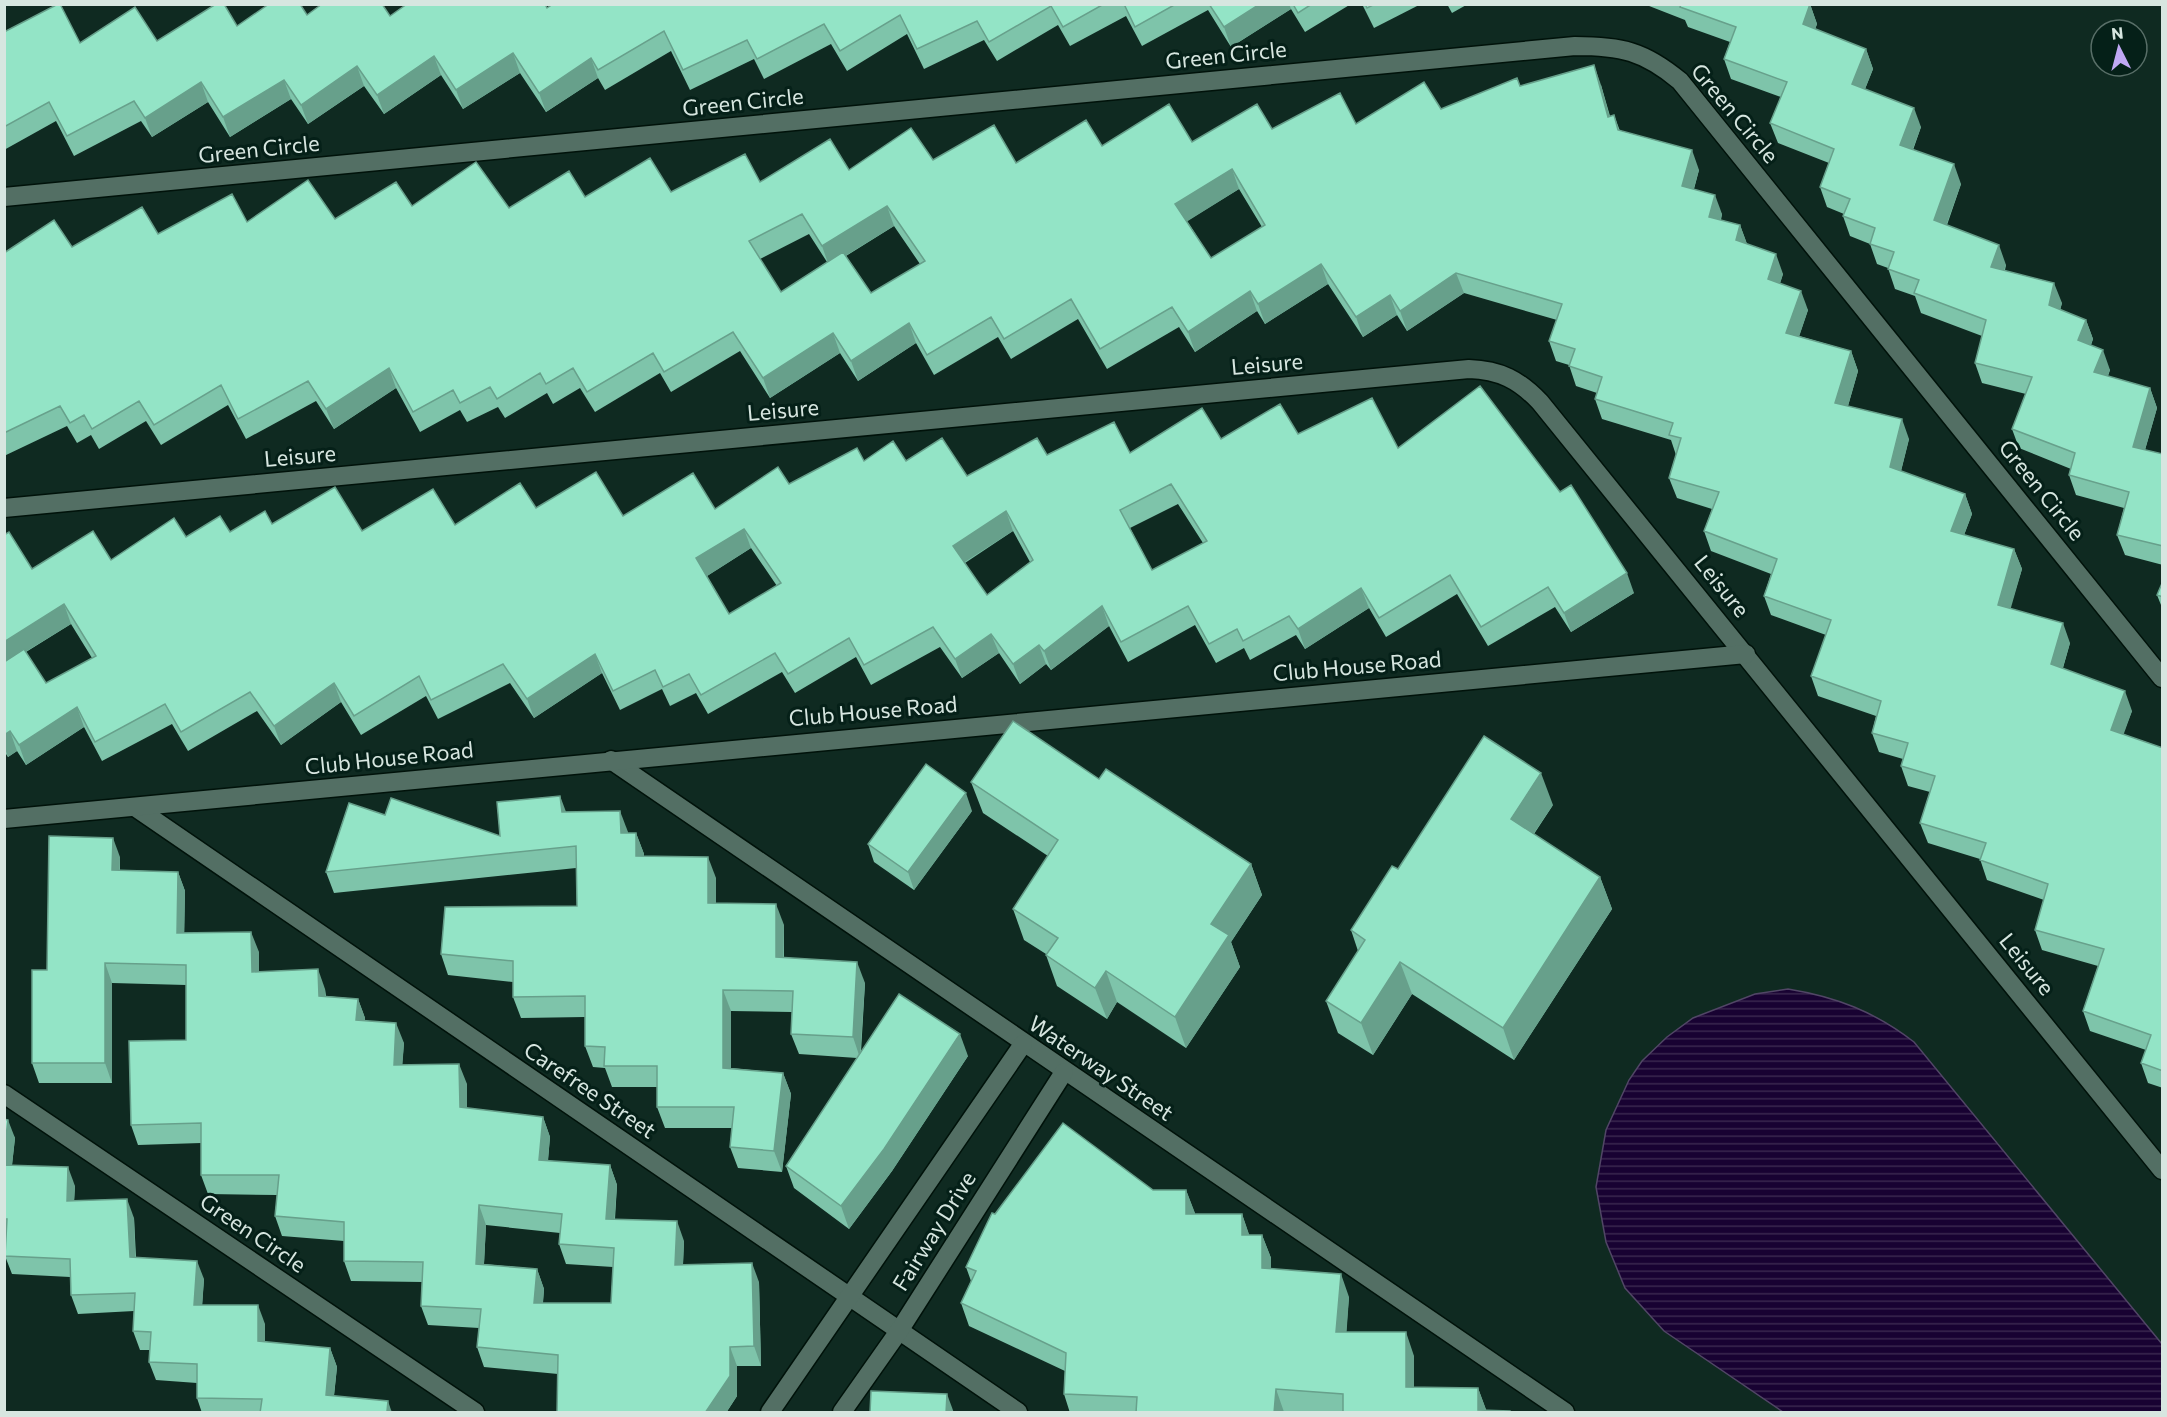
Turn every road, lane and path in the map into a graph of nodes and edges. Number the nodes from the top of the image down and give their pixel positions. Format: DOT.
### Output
graph roads {
  1 [pos="4,197"];
  2 [pos="4,508"];
  3 [pos="1746,654"];
  4 [pos="2163,678"];
  5 [pos="611,760"];
  6 [pos="135,807"];
  7 [pos="4,819"];
  8 [pos="1023,1044"];
  9 [pos="1064,1072"];
  10 [pos="4,1094"];
  11 [pos="2163,1170"];
  12 [pos="848,1296"];
  13 [pos="899,1331"];
  14 [pos="475,1413"];
  15 [pos="770,1413"];
  16 [pos="842,1413"];
  17 [pos="1018,1413"];
  18 [pos="1565,1413"];
  1 -- 4 [label="street, Green Circle"];
  2 -- 3 [label="street, Leisure"];
  3 -- 5 [label="street, Club House Road"];
  3 -- 11 [label="street, Leisure"];
  5 -- 6 [label="street, Club House Road"];
  5 -- 8 [label="street, Waterway Street"];
  6 -- 7 [label="street, Club House Road"];
  6 -- 12 [label="street, Carefree Street"];
  8 -- 9 [label="street, Waterway Street"];
  8 -- 12 [label="street"];
  9 -- 13 [label="street, Fairway Drive"];
  9 -- 18 [label="street, Waterway Street"];
  10 -- 14 [label="street, Green Circle"];
  12 -- 13 [label="street, Carefree Street"];
  12 -- 15 [label="street"];
  13 -- 16 [label="street, Fairway Drive"];
  13 -- 17 [label="street, Carefree Street"];
}
